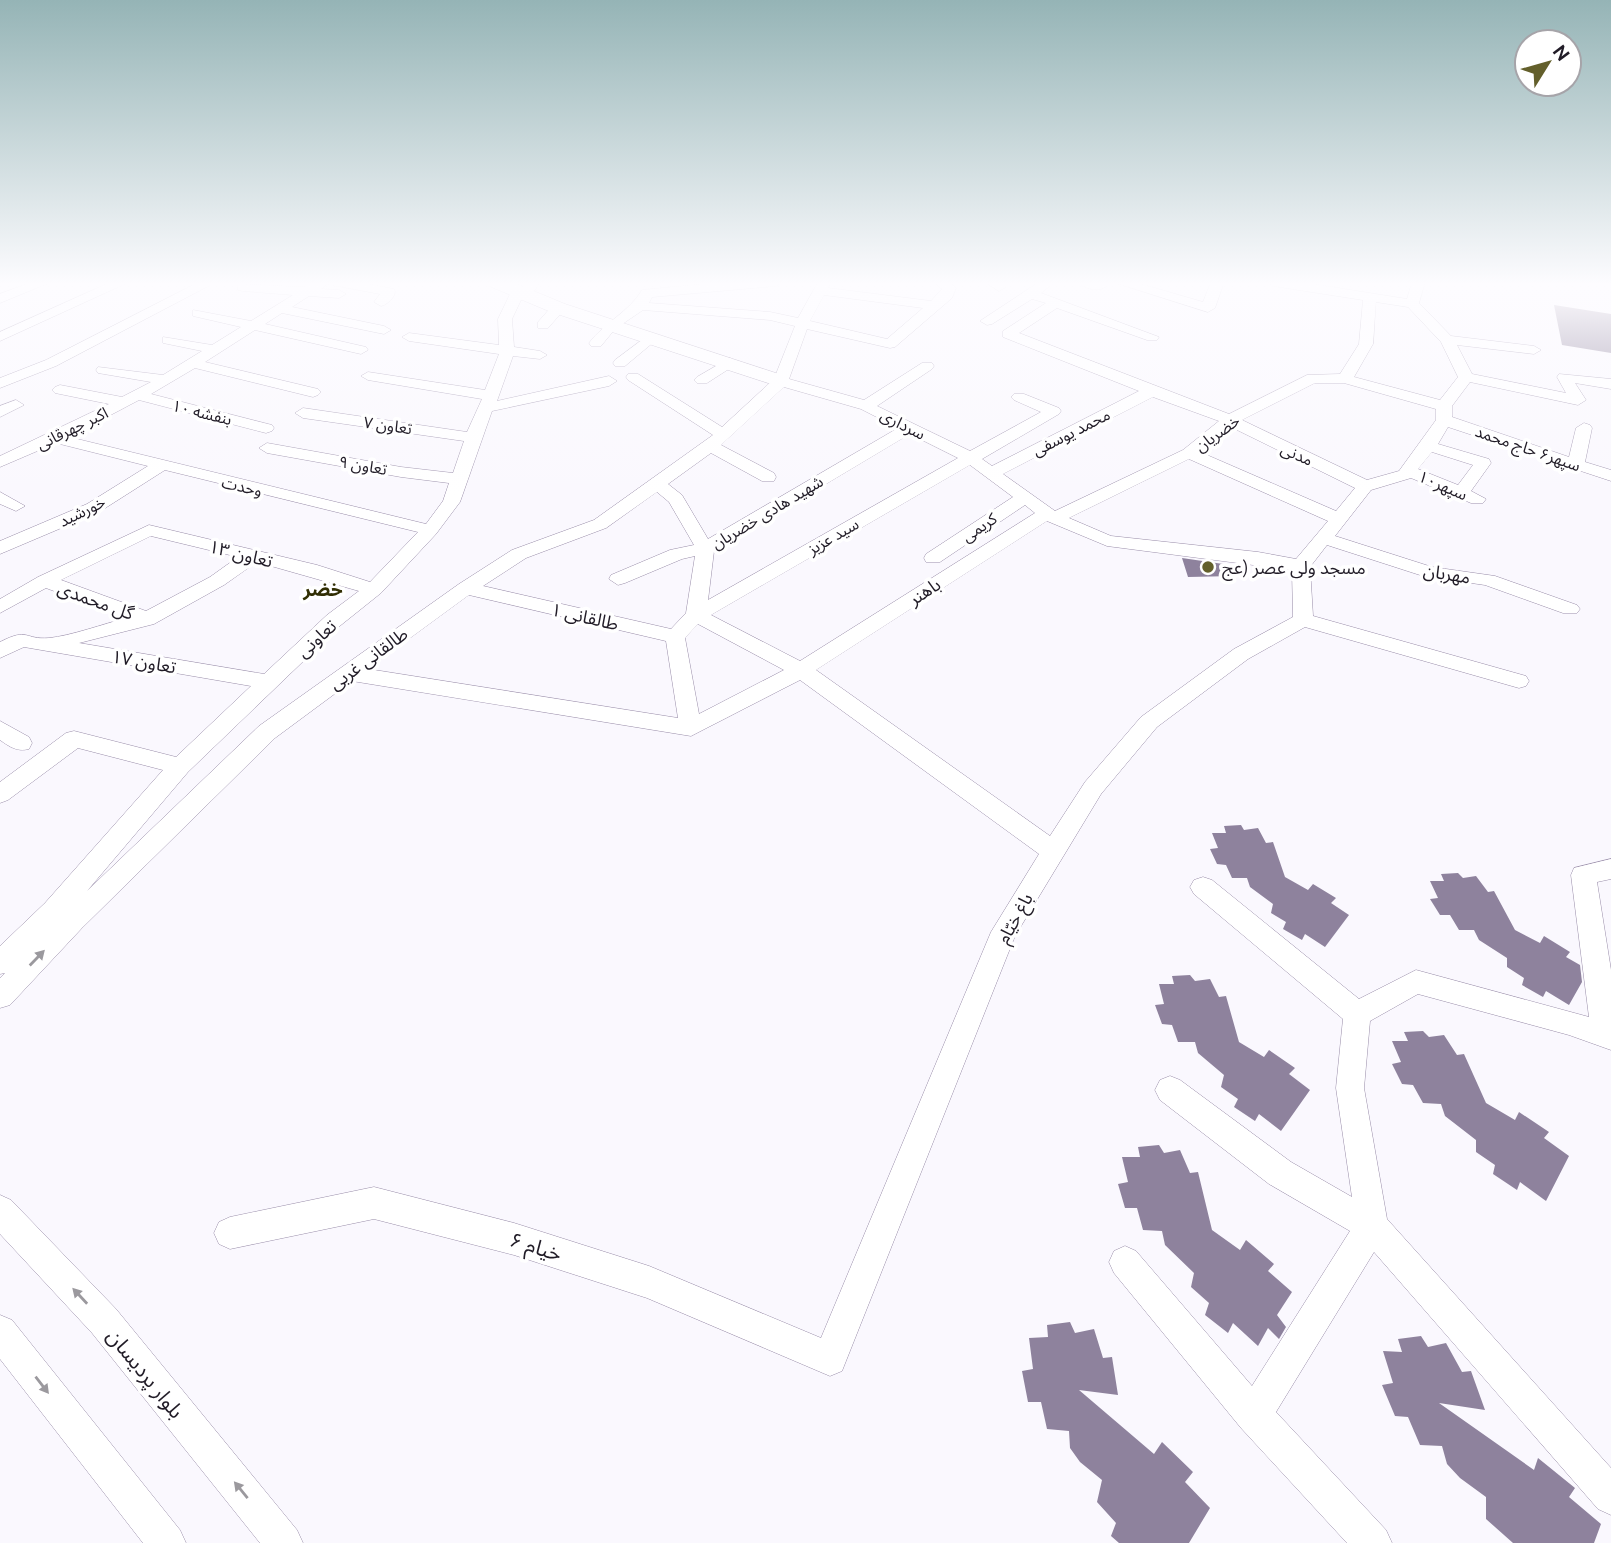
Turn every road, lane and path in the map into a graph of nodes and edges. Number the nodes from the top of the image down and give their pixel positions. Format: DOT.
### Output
graph roads {
  1 [pos="69,354"];
  2 [pos="204,354"];
  3 [pos="506,354"];
  4 [pos="532,354"];
  5 [pos="631,354"];
  6 [pos="703,354"];
  7 [pos="791,354"];
  8 [pos="1057,354"];
  9 [pos="1360,354"];
  10 [pos="1454,354"];
  11 [pos="540,355"];
  12 [pos="730,362"];
  13 [pos="191,363"];
  14 [pos="620,363"];
  15 [pos="927,366"];
  16 [pos="103,370"];
  17 [pos="368,376"];
  18 [pos="633,377"];
  19 [pos="1466,377"];
  20 [pos="1345,379"];
  21 [pos="166,380"];
  22 [pos="702,380"];
  23 [pos="609,381"];
  24 [pos="781,381"];
  25 [pos="0,383"];
  26 [pos="1611,384"];
  27 [pos="60,390"];
  28 [pos="313,392"];
  29 [pos="1150,392"];
  30 [pos="1019,397"];
  31 [pos="131,398"];
  32 [pos="488,402"];
  33 [pos="16,405"];
  34 [pos="866,406"];
  35 [pos="0,412"];
  36 [pos="303,413"];
  37 [pos="1444,413"];
  38 [pos="1230,420"];
  39 [pos="266,428"];
  40 [pos="909,428"];
  41 [pos="1584,428"];
  42 [pos="54,438"];
  43 [pos="473,438"];
  44 [pos="716,440"];
  45 [pos="1428,446"];
  46 [pos="267,448"];
  47 [pos="1189,453"];
  48 [pos="969,457"];
  49 [pos="0,462"];
  50 [pos="1576,464"];
  51 [pos="160,466"];
  52 [pos="1409,471"];
  53 [pos="993,472"];
  54 [pos="1611,476"];
  55 [pos="768,477"];
  56 [pos="460,479"];
  57 [pos="659,485"];
  58 [pos="1365,486"];
  59 [pos="0,497"];
  60 [pos="1025,497"];
  61 [pos="16,506"];
  62 [pos="1051,515"];
  63 [pos="1337,519"];
  64 [pos="149,530"];
  65 [pos="430,530"];
  66 [pos="1324,538"];
  67 [pos="0,548"];
  68 [pos="705,549"];
  69 [pos="251,557"];
  70 [pos="933,558"];
  71 [pos="1301,566"];
  72 [pos="618,579"];
  73 [pos="45,581"];
  74 [pos="374,589"];
  75 [pos="466,589"];
  76 [pos="0,607"];
  77 [pos="1570,609"];
  78 [pos="696,615"];
  79 [pos="147,619"];
  80 [pos="1303,620"];
  81 [pos="675,637"];
  82 [pos="47,644"];
  83 [pos="0,651"];
  84 [pos="801,670"];
  85 [pos="347,673"];
  86 [pos="1520,681"];
  87 [pos="267,682"];
  88 [pos="691,728"];
  89 [pos="0,729"];
  90 [pos="21,743"];
  91 [pos="180,766"];
  92 [pos="0,794"];
  93 [pos="1054,852"];
  94 [pos="1611,869"];
  95 [pos="1203,887"];
  96 [pos="64,916"];
  97 [pos="0,963"];
  98 [pos="0,996"];
  99 [pos="1357,1014"];
  100 [pos="1608,1036"];
  101 [pos="1170,1090"];
  102 [pos="0,1211"];
  103 [pos="1372,1226"];
  104 [pos="230,1233"];
  105 [pos="1125,1262"];
  106 [pos="0,1332"];
  107 [pos="830,1359"];
  108 [pos="1254,1415"];
  109 [pos="1611,1496"];
  110 [pos="167,1543"];
  111 [pos="285,1543"];
  112 [pos="1373,1543"];
  1 -- 25 [label="street"];
  2 -- 13 [label="street, اکبر چهرقانی"];
  3 -- 32 [label="street, تعاونی"];
  4 -- 11 [label="street"];
  5 -- 14 [label="street"];
  6 -- 12 [label="main road, سرداری"];
  7 -- 24 [label="street"];
  8 -- 29 [label="street, مدنی"];
  9 -- 20 [label="street"];
  10 -- 19 [label="street"];
  12 -- 22 [label="street"];
  12 -- 24 [label="main road, سرداری"];
  13 -- 21 [label="street, اکبر چهرقانی"];
  13 -- 28 [label="street"];
  15 -- 34 [label="street"];
  16 -- 21 [label="street"];
  17 -- 32 [label="street"];
  18 -- 44 [label="street"];
  19 -- 26 [label="street"];
  19 -- 37 [label="street"];
  20 -- 37 [label="street, خضریان"];
  20 -- 38 [label="street, خضریان"];
  21 -- 31 [label="street, اکبر چهرقانی"];
  23 -- 32 [label="street"];
  24 -- 34 [label="street, سرداری"];
  24 -- 44 [label="street, طالقانی غربی"];
  27 -- 31 [label="street, بنفشه ۱۰"];
  29 -- 38 [label="street, مدنی"];
  29 -- 53 [label="street, محمد یوسفی"];
  30 -- 48 [label="street"];
  31 -- 39 [label="street, بنفشه ۱۰"];
  31 -- 42 [label="street, اکبر چهرقانی"];
  32 -- 43 [label="street, تعاونی"];
  33 -- 35 [label="street"];
  34 -- 40 [label="street, سرداری"];
  36 -- 43 [label="street, تعاون ۷"];
  37 -- 45 [label="street"];
  37 -- 50 [label="street, سپهر۶ حاج محمد"];
  38 -- 47 [label="street, خضریان"];
  38 -- 58 [label="street, مدنی"];
  40 -- 48 [label="street, سرداری"];
  40 -- 68 [label="street, شهید هادی خضریان"];
  41 -- 50 [label="street"];
  42 -- 49 [label="street, اکبر چهرقانی"];
  42 -- 51 [label="street, وحدت"];
  43 -- 56 [label="street, تعاونی"];
  44 -- 55 [label="street"];
  44 -- 57 [label="street, طالقانی غربی"];
  45 -- 52 [label="street"];
  45 -- 52 [label="street, سپهر۱۰"];
  46 -- 56 [label="street, تعاون ۹"];
  47 -- 62 [label="street, خضریان"];
  47 -- 63 [label="street"];
  48 -- 53 [label="street, سرداری"];
  48 -- 78 [label="street, سید عزیز"];
  50 -- 54 [label="street, سپهر۶ حاج محمد"];
  51 -- 65 [label="street, وحدت"];
  51 -- 67 [label="street, خورشید"];
  52 -- 58 [label="street"];
  53 -- 60 [label="street, سرداری"];
  56 -- 65 [label="street, تعاونی"];
  57 -- 68 [label="street"];
  57 -- 75 [label="street, طالقانی غربی"];
  58 -- 63 [label="street"];
  59 -- 61 [label="street"];
  60 -- 62 [label="street, سرداری"];
  60 -- 70 [label="street, کریمی"];
  62 -- 71 [label="street, سرداری"];
  62 -- 84 [label="street, باهنر"];
  63 -- 66 [label="street"];
  64 -- 69 [label="street, تعاون ۱۳"];
  64 -- 73 [label="street"];
  65 -- 74 [label="street, تعاونی"];
  66 -- 71 [label="street"];
  66 -- 77 [label="street, مهربان"];
  68 -- 72 [label="street, شهید هادی خضریان"];
  68 -- 78 [label="street"];
  69 -- 74 [label="street, تعاون ۱۳"];
  69 -- 79 [label="street"];
  71 -- 80 [label="street"];
  73 -- 76 [label="street"];
  73 -- 79 [label="street, گل محمدی"];
  74 -- 87 [label="street, تعاونی"];
  75 -- 81 [label="street, طالقانی ۱"];
  75 -- 85 [label="street, طالقانی غربی"];
  78 -- 81 [label="street"];
  78 -- 84 [label="street"];
  79 -- 82 [label="street"];
  80 -- 86 [label="street"];
  80 -- 93 [label="street, باغ خیّام"];
  81 -- 88 [label="street"];
  82 -- 83 [label="street, تعاون ۱۷"];
  82 -- 87 [label="street, تعاون ۱۷"];
  84 -- 88 [label="street, باهنر"];
  84 -- 93 [label="street"];
  85 -- 88 [label="street"];
  85 -- 96 [label="street, طالقانی غربی"];
  87 -- 91 [label="street, تعاونی"];
  89 -- 90 [label="street"];
  91 -- 92 [label="street"];
  91 -- 96 [label="street, تعاونی"];
  93 -- 107 [label="street, باغ خیّام"];
  94 -- 100 [label="street"];
  95 -- 99 [label="street"];
  96 -- 97 [label="street, طالقانی غربی"];
  98 -- 96 [label="street, طالقانی غربی, one-way"];
  99 -- 100 [label="street"];
  99 -- 103 [label="street"];
  101 -- 103 [label="street"];
  111 -- 102 [label="street, بلوار پردیسان, one-way"];
  103 -- 108 [label="street"];
  103 -- 109 [label="street"];
  104 -- 107 [label="street, خیام ۶"];
  105 -- 108 [label="street"];
  106 -- 110 [label="street, one-way"];
  108 -- 112 [label="street"];
}
